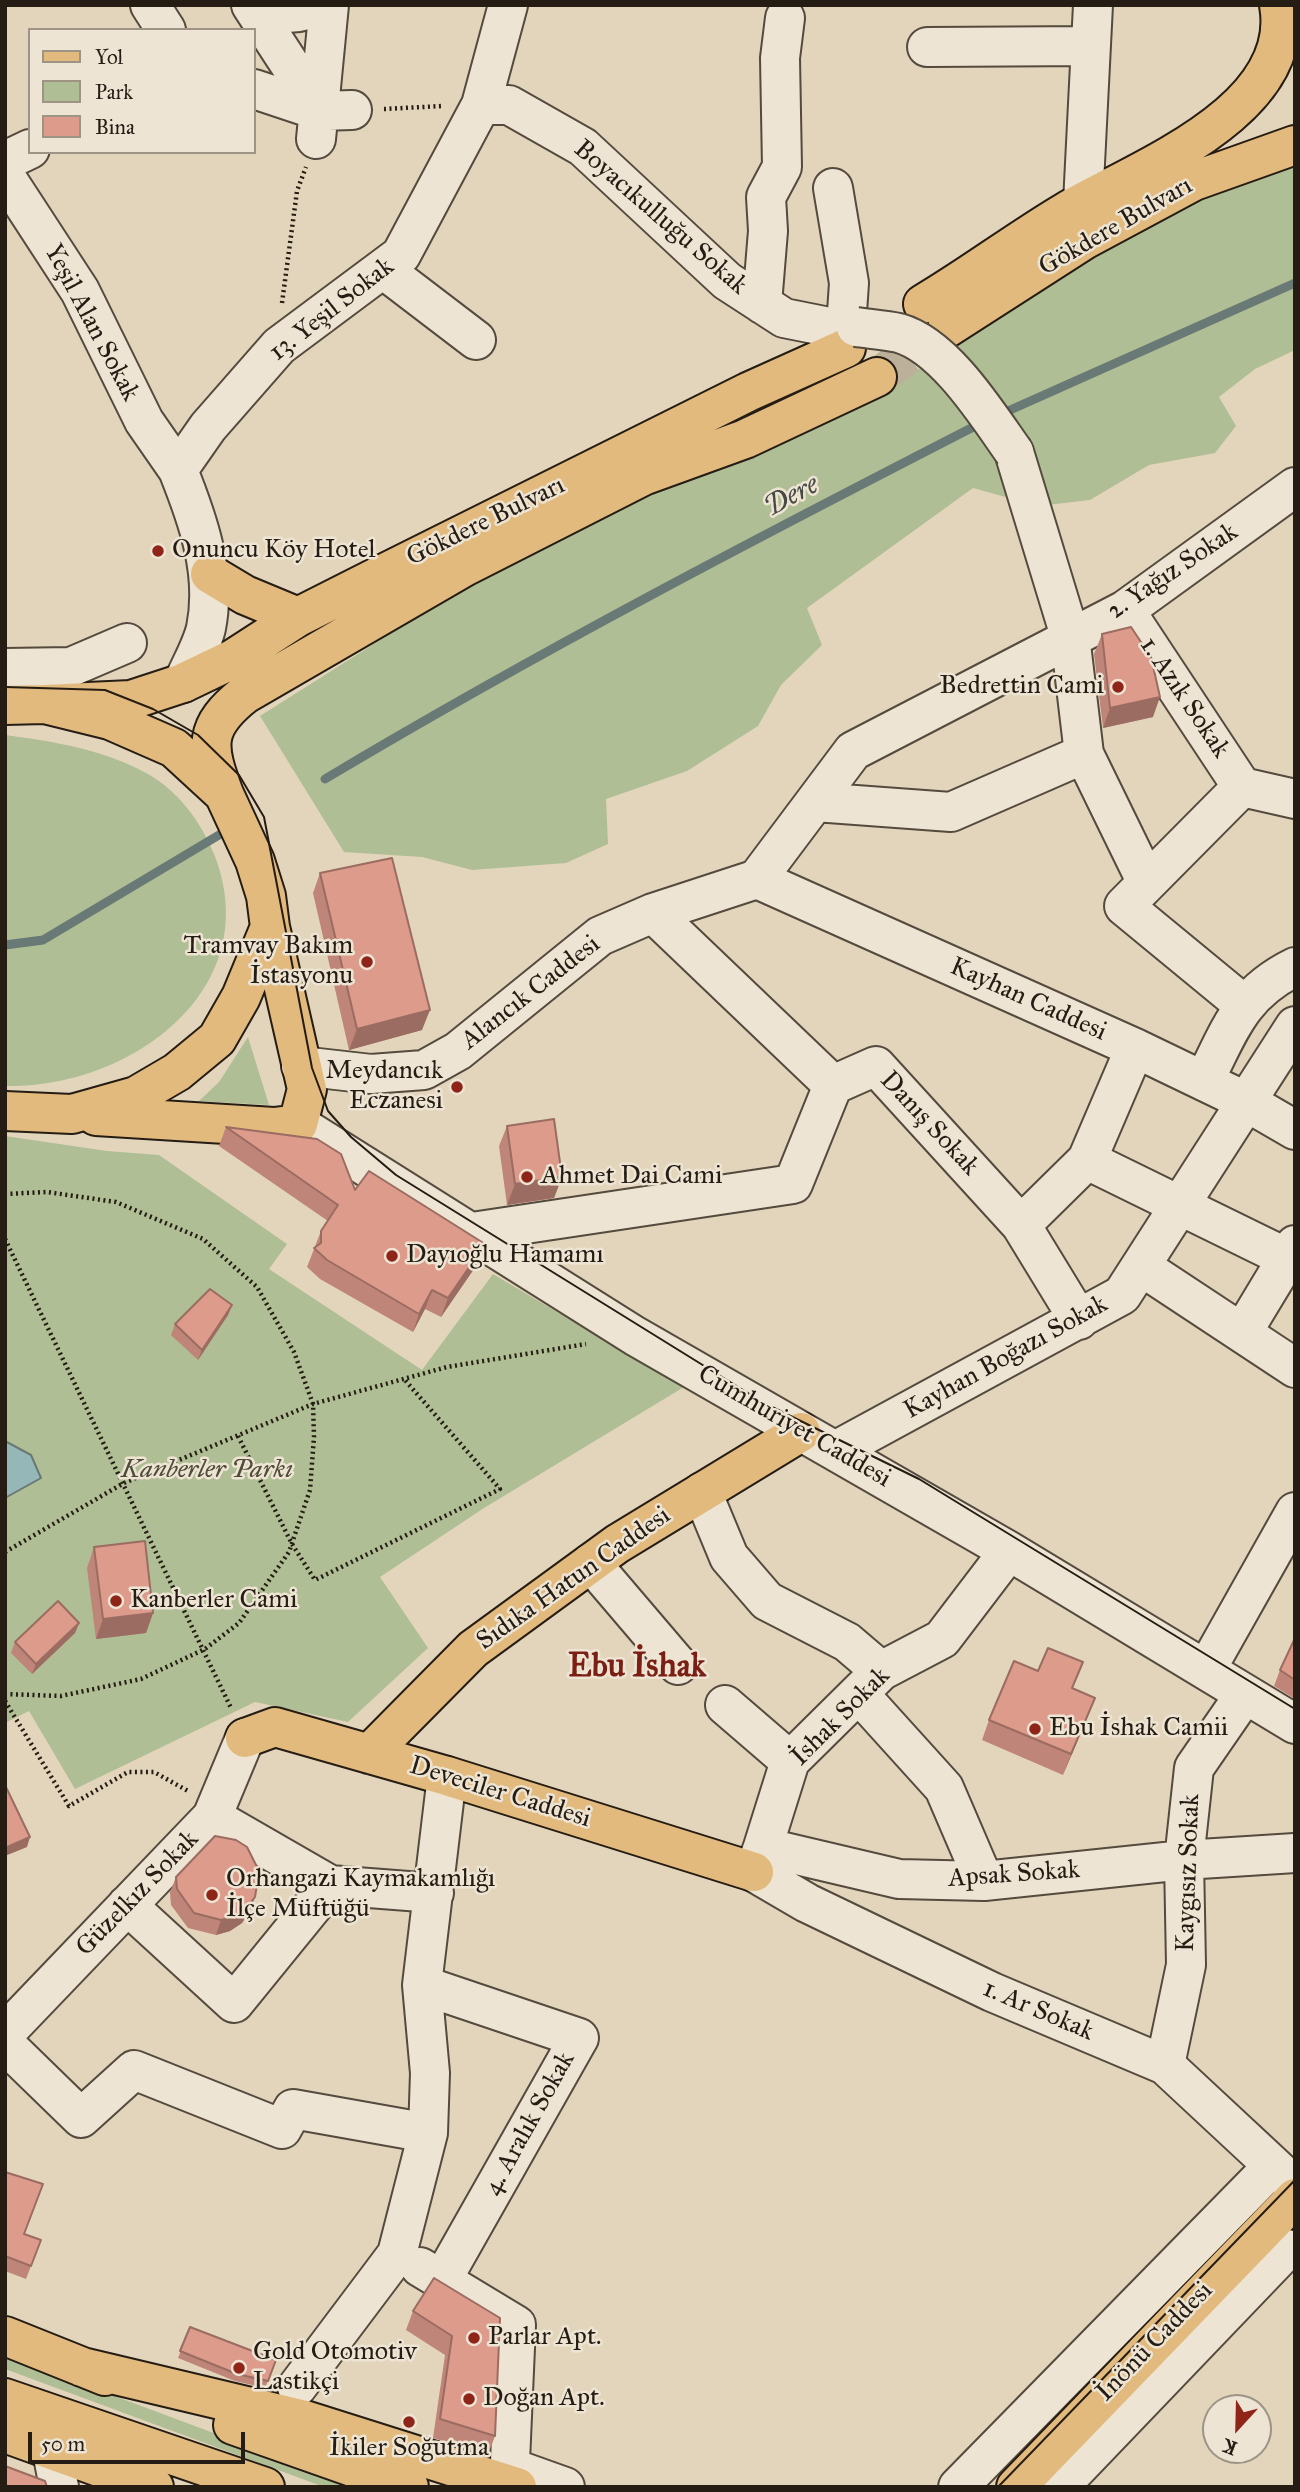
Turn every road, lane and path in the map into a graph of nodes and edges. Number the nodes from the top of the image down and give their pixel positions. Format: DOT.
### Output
graph roads {
  1 [pos="150,5"];
  2 [pos="251,5"];
  3 [pos="261,5"];
  4 [pos="315,5"];
  5 [pos="329,5"];
  6 [pos="508,5"];
  7 [pos="1093,5"];
  8 [pos="1279,5"];
  9 [pos="785,18"];
  10 [pos="165,28"];
  11 [pos="1091,46"];
  12 [pos="927,47"];
  13 [pos="256,90"];
  14 [pos="481,105"];
  15 [pos="329,120"];
  16 [pos="1295,145"];
  17 [pos="28,150"];
  18 [pos="5,161"];
  19 [pos="5,176"];
  20 [pos="833,188"];
  21 [pos="1083,203"];
  22 [pos="383,270"];
  23 [pos="762,304"];
  24 [pos="849,334"];
  25 [pos="476,341"];
  26 [pos="279,346"];
  27 [pos="877,377"];
  28 [pos="178,470"];
  29 [pos="1295,487"];
  30 [pos="210,574"];
  31 [pos="1125,610"];
  32 [pos="298,617"];
  33 [pos="1070,636"];
  34 [pos="127,643"];
  35 [pos="5,668"];
  36 [pos="183,683"];
  37 [pos="45,704"];
  38 [pos="5,705"];
  39 [pos="1084,754"];
  40 [pos="1242,787"];
  41 [pos="224,794"];
  42 [pos="1295,799"];
  43 [pos="815,802"];
  44 [pos="757,879"];
  45 [pos="1146,881"];
  46 [pos="653,913"];
  47 [pos="270,928"];
  48 [pos="1295,967"];
  49 [pos="1243,1004"];
  50 [pos="1295,1026"];
  51 [pos="1135,1048"];
  52 [pos="301,1066"];
  53 [pos="1205,1082"];
  54 [pos="833,1085"];
  55 [pos="1245,1101"];
  56 [pos="5,1111"];
  57 [pos="72,1114"];
  58 [pos="298,1124"];
  59 [pos="1295,1130"];
  60 [pos="1087,1160"];
  61 [pos="5,1194"];
  62 [pos="1177,1204"];
  63 [pos="1021,1225"];
  64 [pos="472,1233"];
  65 [pos="5,1239"];
  66 [pos="1292,1255"];
  67 [pos="1142,1266"];
  68 [pos="1079,1321"];
  69 [pos="1242,1333"];
  70 [pos="635,1336"];
  71 [pos="1295,1368"];
  72 [pos="404,1379"];
  73 [pos="313,1404"];
  74 [pos="801,1432"];
  75 [pos="238,1436"];
  76 [pos="835,1451"];
  77 [pos="124,1483"];
  78 [pos="702,1492"];
  79 [pos="1295,1512"];
  80 [pos="292,1544"];
  81 [pos="1009,1551"];
  82 [pos="5,1552"];
  83 [pos="592,1563"];
  84 [pos="205,1649"];
  85 [pos="678,1665"];
  86 [pos="1206,1670"];
  87 [pos="870,1683"];
  88 [pos="5,1694"];
  89 [pos="1245,1694"];
  90 [pos="5,1701"];
  91 [pos="725,1705"];
  92 [pos="1295,1724"];
  93 [pos="245,1738"];
  94 [pos="369,1754"];
  95 [pos="790,1761"];
  96 [pos="447,1776"];
  97 [pos="212,1817"];
  98 [pos="1295,1853"];
  99 [pos="759,1859"];
  100 [pos="1184,1860"];
  101 [pos="984,1881"];
  102 [pos="330,1885"];
  103 [pos="434,1894"];
  104 [pos="127,1905"];
  105 [pos="422,1985"];
  106 [pos="5,2033"];
  107 [pos="5,2044"];
  108 [pos="1165,2066"];
  109 [pos="428,2133"];
  110 [pos="1284,2176"];
  111 [pos="1295,2198"];
  112 [pos="1283,2244"];
  113 [pos="397,2254"];
  114 [pos="442,2280"];
  115 [pos="5,2336"];
  116 [pos="82,2367"];
  117 [pos="297,2387"];
  118 [pos="5,2398"];
  119 [pos="5,2433"];
  120 [pos="56,2469"];
  121 [pos="512,2479"];
  122 [pos="1016,2485"];
  123 [pos="155,2487"];
  124 [pos="265,2487"];
  125 [pos="409,2487"];
  126 [pos="565,2487"];
  127 [pos="958,2487"];
  128 [pos="1059,2487"];
  1 -- 10 [label="street"];
  2 -- 15 [label="street"];
  3 -- 4 [label="street"];
  5 -- 15 [label="street"];
  6 -- 14 [label="street, 13. Yeşil Sokak"];
  7 -- 11 [label="street"];
  8 -- 21 [label="main road, Gökdere Bulvarı"];
  9 -- 23 [label="street"];
  11 -- 12 [label="street"];
  11 -- 21 [label="street"];
  13 -- 15 [label="street"];
  14 -- 15 [label="path"];
  14 -- 22 [label="street, 13. Yeşil Sokak"];
  14 -- 23 [label="street, Boyacıkulluğu Sokak"];
  15 -- 26 [label="path"];
  16 -- 21 [label="main road, Gökdere Bulvarı"];
  17 -- 18 [label="street"];
  19 -- 28 [label="street, Yeşil Alan Sokak"];
  20 -- 24 [label="street"];
  22 -- 25 [label="street"];
  22 -- 26 [label="street, 13. Yeşil Sokak"];
  23 -- 24 [label="street, Boyacıkulluğu Sokak"];
  24 -- 32 [label="main road, Gökdere Bulvarı"];
  24 -- 33 [label="street, Boyacıkulluğu Sokak, bridge"];
  26 -- 28 [label="street, 13. Yeşil Sokak"];
  27 -- 41 [label="main road, Gökdere Bulvarı"];
  28 -- 30 [label="street"];
  29 -- 31 [label="street, 2. Yağız Sokak"];
  30 -- 32 [label="main road"];
  30 -- 36 [label="street"];
  31 -- 33 [label="street, 2. Yağız Sokak"];
  31 -- 40 [label="street, 1. Azık Sokak"];
  32 -- 36 [label="main road, Gökdere Bulvarı"];
  33 -- 39 [label="street, Boyacıkulluğu Sokak"];
  33 -- 43 [label="street, 2. Yağız Sokak"];
  34 -- 35 [label="street"];
  36 -- 37 [label="main road, Gökdere Bulvarı"];
  37 -- 38 [label="main road"];
  37 -- 41 [label="main road"];
  39 -- 43 [label="street"];
  39 -- 45 [label="street, Boyacıkulluğu Sokak"];
  40 -- 42 [label="street"];
  40 -- 45 [label="street"];
  41 -- 47 [label="main road, Gökdere Bulvarı"];
  43 -- 44 [label="street, 2. Yağız Sokak"];
  44 -- 46 [label="street, Alancık Caddesi"];
  44 -- 51 [label="street, Kayhan Caddesi"];
  45 -- 49 [label="street"];
  46 -- 52 [label="street, Alancık Caddesi"];
  46 -- 54 [label="street"];
  47 -- 52 [label="main road, Gökdere Bulvarı"];
  47 -- 57 [label="main road"];
  48 -- 49 [label="street"];
  49 -- 53 [label="street"];
  50 -- 55 [label="street, Kayhan Boğazı Sokak"];
  51 -- 53 [label="street, Kayhan Caddesi"];
  51 -- 60 [label="street"];
  52 -- 58 [label="main road, Gökdere Bulvarı"];
  53 -- 55 [label="street, Kayhan Caddesi"];
  54 -- 63 [label="street, Danış Sokak"];
  54 -- 64 [label="street"];
  55 -- 59 [label="street, Kayhan Caddesi"];
  55 -- 62 [label="street, Kayhan Boğazı Sokak"];
  56 -- 57 [label="main road"];
  57 -- 58 [label="main road"];
  58 -- 64 [label="street, Cumhuriyet Caddesi"];
  60 -- 62 [label="street"];
  60 -- 63 [label="street"];
  61 -- 73 [label="path"];
  62 -- 66 [label="street"];
  62 -- 67 [label="street, Kayhan Boğazı Sokak"];
  63 -- 68 [label="street, Danış Sokak"];
  64 -- 70 [label="street, Cumhuriyet Caddesi"];
  65 -- 77 [label="path"];
  66 -- 69 [label="street"];
  67 -- 68 [label="street, Kayhan Boğazı Sokak"];
  67 -- 69 [label="street"];
  68 -- 76 [label="street, Kayhan Boğazı Sokak"];
  69 -- 71 [label="street"];
  70 -- 72 [label="path"];
  70 -- 74 [label="street, Cumhuriyet Caddesi"];
  72 -- 73 [label="path"];
  72 -- 80 [label="path"];
  73 -- 75 [label="path"];
  73 -- 80 [label="path"];
  74 -- 76 [label="street, Cumhuriyet Caddesi"];
  74 -- 78 [label="main road, Sıdıka Hatun Caddesi"];
  75 -- 77 [label="path"];
  75 -- 80 [label="path"];
  76 -- 81 [label="street, Cumhuriyet Caddesi"];
  77 -- 82 [label="path"];
  77 -- 84 [label="path"];
  78 -- 83 [label="main road, Sıdıka Hatun Caddesi"];
  78 -- 87 [label="street"];
  79 -- 86 [label="street"];
  80 -- 84 [label="path"];
  81 -- 86 [label="street, Cumhuriyet Caddesi"];
  81 -- 87 [label="street, İshak Sokak"];
  83 -- 85 [label="street"];
  83 -- 94 [label="main road, Sıdıka Hatun Caddesi"];
  84 -- 88 [label="path"];
  84 -- 93 [label="path"];
  86 -- 89 [label="street, Cumhuriyet Caddesi"];
  87 -- 95 [label="street, İshak Sokak"];
  87 -- 101 [label="street"];
  89 -- 92 [label="street, Cumhuriyet Caddesi"];
  89 -- 100 [label="street, Kaygısız Sokak"];
  90 -- 97 [label="path"];
  91 -- 95 [label="street"];
  93 -- 94 [label="main road, Deveciler Caddesi"];
  93 -- 97 [label="street, Güzelkız Sokak"];
  94 -- 96 [label="main road, Deveciler Caddesi"];
  95 -- 99 [label="street, İshak Sokak"];
  96 -- 99 [label="main road, Deveciler Caddesi"];
  96 -- 103 [label="street"];
  97 -- 102 [label="street"];
  97 -- 104 [label="street, Güzelkız Sokak"];
  98 -- 100 [label="street, Apsak Sokak"];
  99 -- 101 [label="street, Apsak Sokak"];
  99 -- 108 [label="street, 1. Ar Sokak"];
  100 -- 101 [label="street, Apsak Sokak"];
  100 -- 108 [label="street, Kaygısız Sokak"];
  102 -- 103 [label="street"];
  102 -- 104 [label="street"];
  103 -- 105 [label="street"];
  104 -- 106 [label="street, Güzelkız Sokak"];
  105 -- 109 [label="street"];
  105 -- 114 [label="street, 4. Aralık Sokak"];
  107 -- 109 [label="street"];
  108 -- 110 [label="street, 1. Ar Sokak"];
  109 -- 113 [label="street"];
  110 -- 127 [label="street"];
  111 -- 112 [label="main road, İnönü Caddesi"];
  112 -- 122 [label="main road, İnönü Caddesi"];
  112 -- 128 [label="street"];
  113 -- 114 [label="street"];
  113 -- 117 [label="street"];
  114 -- 121 [label="street"];
  115 -- 116 [label="main road"];
  116 -- 121 [label="main road"];
  116 -- 125 [label="main road"];
  118 -- 124 [label="main road"];
  119 -- 120 [label="main road"];
  120 -- 123 [label="main road"];
  121 -- 126 [label="street"];
}
